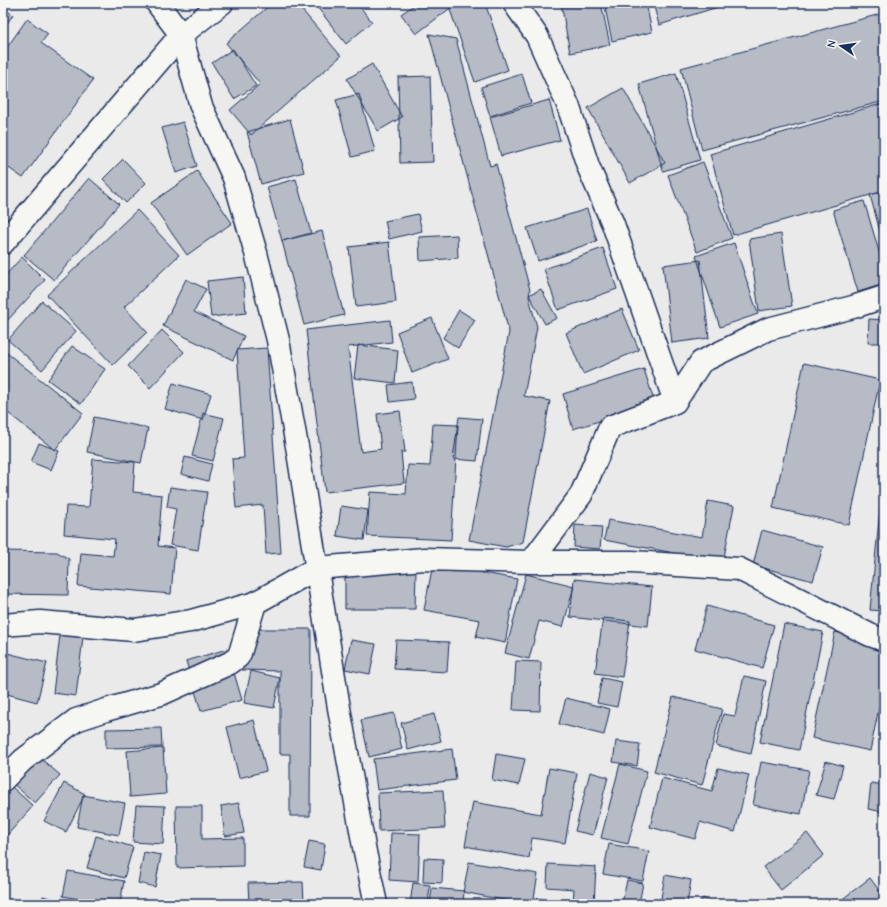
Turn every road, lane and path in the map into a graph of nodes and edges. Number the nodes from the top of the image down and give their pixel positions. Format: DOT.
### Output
graph roads {
  1 [pos="157,3"];
  2 [pos="222,3"];
  3 [pos="514,3"];
  4 [pos="181,35"];
  5 [pos="3,243"];
  6 [pos="884,297"];
  7 [pos="675,402"];
  8 [pos="531,562"];
  9 [pos="317,568"];
  10 [pos="255,603"];
  11 [pos="3,625"];
  12 [pos="884,640"];
  13 [pos="3,780"];
  14 [pos="376,904"];
  1 -- 4 [label="street"];
  2 -- 4 [label="street"];
  3 -- 7 [label="street"];
  4 -- 5 [label="street"];
  4 -- 9 [label="street"];
  6 -- 7 [label="street"];
  7 -- 8 [label="street"];
  8 -- 9 [label="street"];
  8 -- 12 [label="street"];
  9 -- 10 [label="street"];
  9 -- 14 [label="street"];
  10 -- 11 [label="street"];
  10 -- 13 [label="street"];
}
